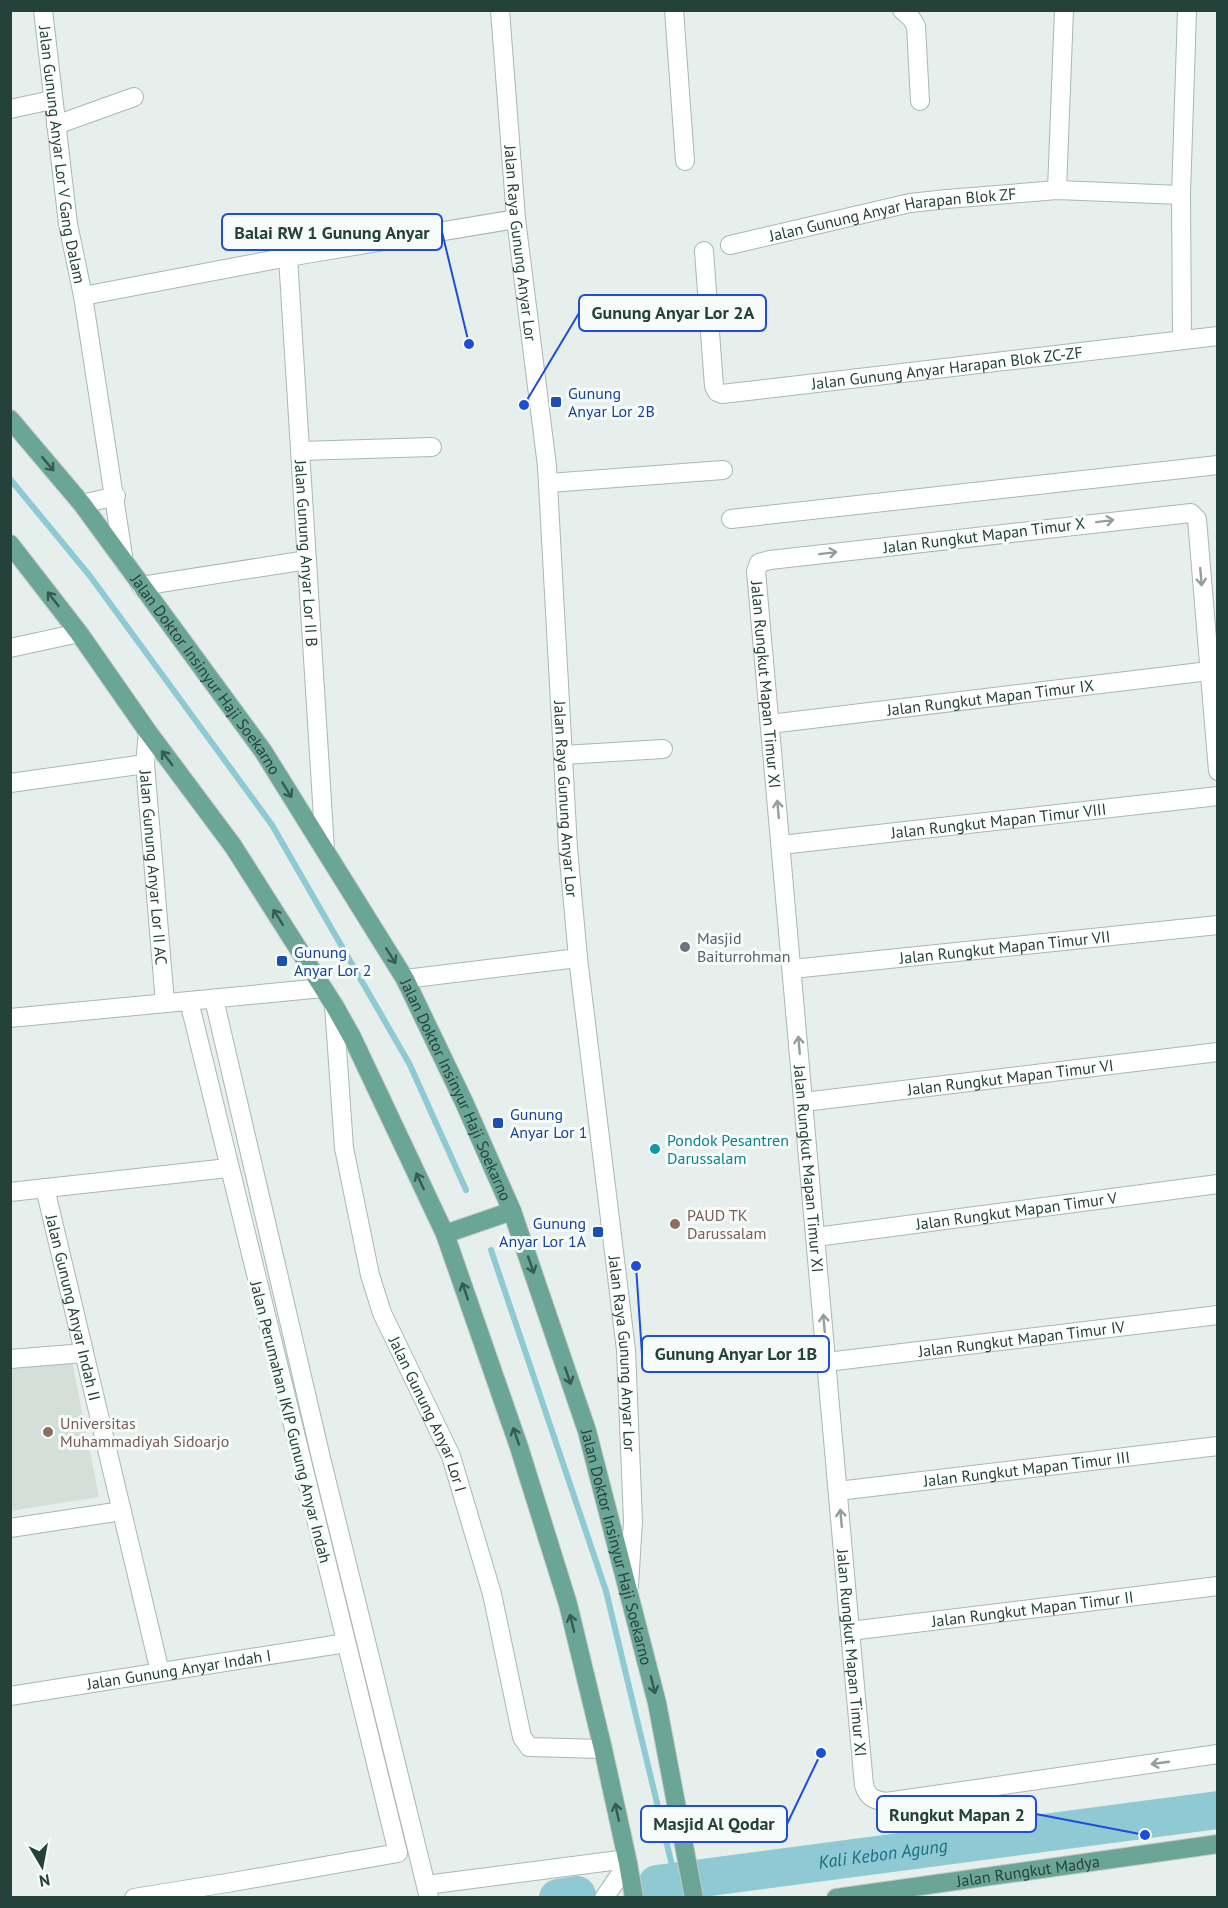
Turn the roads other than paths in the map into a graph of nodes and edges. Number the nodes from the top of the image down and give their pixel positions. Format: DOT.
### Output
graph roads {
  1 [pos="43,10"];
  2 [pos="500,10"];
  3 [pos="674,10"];
  4 [pos="902,10"];
  5 [pos="1064,10"];
  6 [pos="1187,10"];
  7 [pos="134,97"];
  8 [pos="52,100"];
  9 [pos="920,101"];
  10 [pos="10,109"];
  11 [pos="56,125"];
  12 [pos="685,161"];
  13 [pos="1057,190"];
  14 [pos="1181,195"];
  15 [pos="516,219"];
  16 [pos="730,244"];
  17 [pos="704,250"];
  18 [pos="288,257"];
  19 [pos="83,296"];
  20 [pos="1218,336"];
  21 [pos="1182,339"];
  22 [pos="10,419"];
  23 [pos="432,447"];
  24 [pos="300,451"];
  25 [pos="1218,465"];
  26 [pos="723,470"];
  27 [pos="549,483"];
  28 [pos="116,496"];
  29 [pos="82,504"];
  30 [pos="731,519"];
  31 [pos="10,544"];
  32 [pos="307,560"];
  33 [pos="770,560"];
  34 [pos="124,562"];
  35 [pos="141,586"];
  36 [pos="79,633"];
  37 [pos="10,648"];
  38 [pos="1209,671"];
  39 [pos="770,724"];
  40 [pos="148,732"];
  41 [pos="663,749"];
  42 [pos="563,754"];
  43 [pos="145,764"];
  44 [pos="1218,771"];
  45 [pos="10,783"];
  46 [pos="1218,796"];
  47 [pos="781,845"];
  48 [pos="325,850"];
  49 [pos="1218,925"];
  50 [pos="578,958"];
  51 [pos="792,969"];
  52 [pos="405,979"];
  53 [pos="323,988"];
  54 [pos="214,999"];
  55 [pos="189,1001"];
  56 [pos="165,1003"];
  57 [pos="334,1005"];
  58 [pos="10,1018"];
  59 [pos="1218,1052"];
  60 [pos="804,1102"];
  61 [pos="228,1168"];
  62 [pos="1218,1184"];
  63 [pos="45,1188"];
  64 [pos="10,1192"];
  65 [pos="512,1211"];
  66 [pos="446,1234"];
  67 [pos="816,1237"];
  68 [pos="1218,1315"];
  69 [pos="84,1353"];
  70 [pos="10,1359"];
  71 [pos="827,1362"];
  72 [pos="1218,1446"];
  73 [pos="838,1491"];
  74 [pos="122,1511"];
  75 [pos="10,1528"];
  76 [pos="1218,1587"];
  77 [pos="628,1588"];
  78 [pos="850,1631"];
  79 [pos="346,1643"];
  80 [pos="159,1672"];
  81 [pos="10,1696"];
  82 [pos="603,1749"];
  83 [pos="1218,1754"];
  84 [pos="1218,1844"];
  85 [pos="628,1864"];
  86 [pos="234,1890"];
  87 [pos="427,1891"];
  88 [pos="694,1897"];
  89 [pos="134,1898"];
  90 [pos="604,1898"];
  91 [pos="634,1898"];
  92 [pos="836,1898"];
  1 -- 8 [label="street, Jalan Gunung Anyar Lor V Gang Dalam"];
  2 -- 15 [label="street, Jalan Raya Gunung Anyar Lor"];
  3 -- 12 [label="street"];
  4 -- 9 [label="street"];
  5 -- 13 [label="street"];
  6 -- 14 [label="street"];
  7 -- 11 [label="street"];
  8 -- 10 [label="street"];
  8 -- 11 [label="street, Jalan Gunung Anyar Lor V Gang Dalam"];
  11 -- 19 [label="street, Jalan Gunung Anyar Lor V Gang Dalam"];
  13 -- 14 [label="street, Jalan Gunung Anyar Harapan Blok ZF"];
  13 -- 16 [label="street, Jalan Gunung Anyar Harapan Blok ZF"];
  14 -- 21 [label="street"];
  15 -- 18 [label="street"];
  15 -- 27 [label="street, Jalan Raya Gunung Anyar Lor"];
  17 -- 21 [label="street, Jalan Gunung Anyar Harapan Blok ZC-ZF"];
  18 -- 19 [label="street"];
  18 -- 24 [label="street, Jalan Gunung Anyar Lor II B"];
  19 -- 28 [label="street, Jalan Gunung Anyar Lor V Gang Dalam"];
  20 -- 21 [label="street, Jalan Gunung Anyar Harapan Blok ZC-ZF"];
  22 -- 29 [label="main road, Jalan Doktor Insinyur Haji Soekarno, one-way"];
  23 -- 24 [label="street"];
  24 -- 32 [label="street, Jalan Gunung Anyar Lor II B"];
  25 -- 30 [label="street"];
  26 -- 27 [label="street"];
  27 -- 42 [label="street, Jalan Raya Gunung Anyar Lor"];
  28 -- 29 [label="street"];
  28 -- 34 [label="street, Jalan Gunung Anyar Lor V Gang Dalam"];
  29 -- 34 [label="main road, Jalan Doktor Insinyur Haji Soekarno"];
  36 -- 31 [label="main road, one-way"];
  32 -- 35 [label="street"];
  32 -- 48 [label="street, Jalan Gunung Anyar Lor II B"];
  33 -- 38 [label="street, Jalan Rungkut Mapan Timur X, one-way"];
  33 -- 39 [label="street, Jalan Rungkut Mapan Timur XI"];
  34 -- 35 [label="main road, Jalan Doktor Insinyur Haji Soekarno"];
  35 -- 48 [label="main road, Jalan Doktor Insinyur Haji Soekarno, one-way"];
  36 -- 37 [label="street"];
  36 -- 40 [label="main road"];
  38 -- 39 [label="street, Jalan Rungkut Mapan Timur IX"];
  38 -- 44 [label="street"];
  47 -- 39 [label="street, Jalan Rungkut Mapan Timur XI, one-way"];
  40 -- 43 [label="street, Jalan Gunung Anyar Lor II AC"];
  53 -- 40 [label="main road, one-way"];
  41 -- 42 [label="street"];
  42 -- 50 [label="street, Jalan Raya Gunung Anyar Lor"];
  43 -- 45 [label="street"];
  43 -- 56 [label="street, Jalan Gunung Anyar Lor II AC"];
  46 -- 47 [label="street, Jalan Rungkut Mapan Timur VIII"];
  47 -- 51 [label="street, Jalan Rungkut Mapan Timur XI"];
  48 -- 52 [label="main road, Jalan Doktor Insinyur Haji Soekarno, one-way"];
  49 -- 51 [label="street, Jalan Rungkut Mapan Timur VII"];
  50 -- 52 [label="street"];
  50 -- 77 [label="street, Jalan Raya Gunung Anyar Lor"];
  60 -- 51 [label="street, Jalan Rungkut Mapan Timur XI, one-way"];
  52 -- 65 [label="main road, Jalan Doktor Insinyur Haji Soekarno"];
  53 -- 54 [label="street"];
  53 -- 57 [label="main road"];
  54 -- 55 [label="street"];
  54 -- 87 [label="street"];
  55 -- 56 [label="street"];
  55 -- 61 [label="street, Jalan Perumahan IKIP Gunung Anyar Indah"];
  56 -- 58 [label="street"];
  66 -- 57 [label="main road, one-way"];
  57 -- 82 [label="street, Jalan Gunung Anyar Lor I"];
  59 -- 60 [label="street, Jalan Rungkut Mapan Timur VI"];
  60 -- 67 [label="street, Jalan Rungkut Mapan Timur XI"];
  61 -- 63 [label="street"];
  61 -- 79 [label="street, Jalan Perumahan IKIP Gunung Anyar Indah"];
  62 -- 67 [label="street, Jalan Rungkut Mapan Timur V"];
  63 -- 64 [label="street"];
  63 -- 69 [label="street, Jalan Gunung Anyar Indah II"];
  65 -- 66 [label="main road"];
  65 -- 77 [label="main road, Jalan Doktor Insinyur Haji Soekarno, one-way"];
  82 -- 66 [label="main road, one-way"];
  71 -- 67 [label="street, Jalan Rungkut Mapan Timur XI, one-way"];
  68 -- 71 [label="street, Jalan Rungkut Mapan Timur IV"];
  69 -- 70 [label="street"];
  69 -- 74 [label="street, Jalan Gunung Anyar Indah II"];
  71 -- 73 [label="street, Jalan Rungkut Mapan Timur XI"];
  72 -- 73 [label="street, Jalan Rungkut Mapan Timur III"];
  78 -- 73 [label="street, Jalan Rungkut Mapan Timur XI, one-way"];
  74 -- 75 [label="street"];
  74 -- 80 [label="street, Jalan Gunung Anyar Indah II"];
  76 -- 78 [label="street, Jalan Rungkut Mapan Timur II"];
  77 -- 88 [label="main road, Jalan Doktor Insinyur Haji Soekarno, one-way"];
  83 -- 78 [label="street, Jalan Rungkut Mapan Timur XI, one-way"];
  79 -- 80 [label="street, Jalan Gunung Anyar Indah I"];
  79 -- 86 [label="street, Jalan Perumahan IKIP Gunung Anyar Indah"];
  80 -- 81 [label="street, Jalan Gunung Anyar Indah I"];
  85 -- 82 [label="main road, one-way"];
  84 -- 92 [label="main road, Jalan Rungkut Madya"];
  85 -- 87 [label="street"];
  85 -- 90 [label="street"];
  85 -- 91 [label="main road"];
  86 -- 89 [label="street, Jalan Perumahan IKIP Gunung Anyar Indah"];
}
